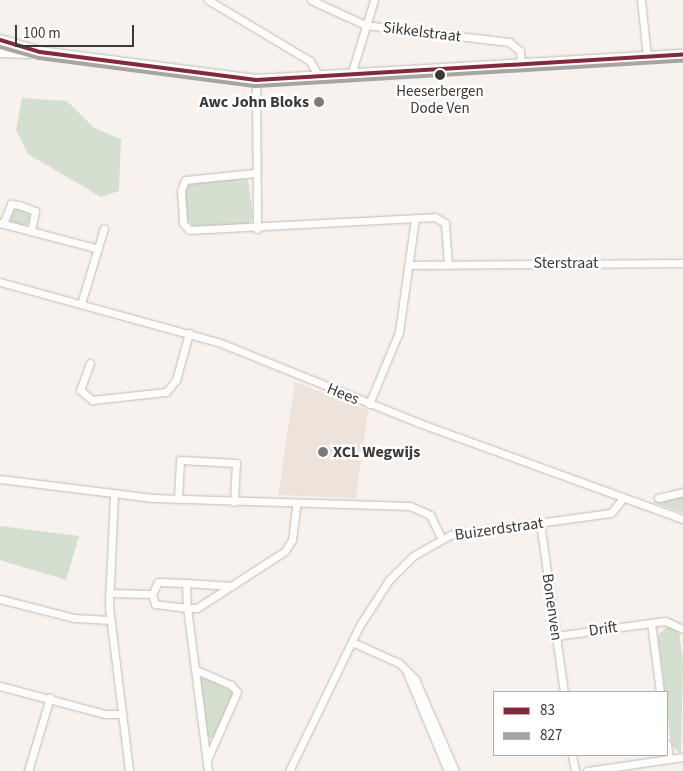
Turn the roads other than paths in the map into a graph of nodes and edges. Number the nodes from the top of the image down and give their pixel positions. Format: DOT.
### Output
graph roads {
  1 [pos="208,0"];
  2 [pos="311,0"];
  3 [pos="374,0"];
  4 [pos="641,0"];
  5 [pos="365,25"];
  6 [pos="0,40"];
  7 [pos="0,52"];
  8 [pos="40,52"];
  9 [pos="683,55"];
  10 [pos="647,58"];
  11 [pos="521,65"];
  12 [pos="351,75"];
  13 [pos="319,77"];
  14 [pos="256,80"];
  15 [pos="254,174"];
  16 [pos="415,218"];
  17 [pos="2,224"];
  18 [pos="104,228"];
  19 [pos="257,229"];
  20 [pos="32,231"];
  21 [pos="95,248"];
  22 [pos="683,263"];
  23 [pos="448,264"];
  24 [pos="409,265"];
  25 [pos="0,282"];
  26 [pos="81,304"];
  27 [pos="189,334"];
  28 [pos="90,363"];
  29 [pos="369,404"];
  30 [pos="0,479"];
  31 [pos="683,492"];
  32 [pos="114,494"];
  33 [pos="623,498"];
  34 [pos="658,498"];
  35 [pos="178,499"];
  36 [pos="234,502"];
  37 [pos="296,505"];
  38 [pos="683,519"];
  39 [pos="540,522"];
  40 [pos="441,538"];
  41 [pos="186,583"];
  42 [pos="232,586"];
  43 [pos="109,593"];
  44 [pos="152,594"];
  45 [pos="0,599"];
  46 [pos="187,608"];
  47 [pos="110,620"];
  48 [pos="651,623"];
  49 [pos="683,629"];
  50 [pos="556,636"];
  51 [pos="352,642"];
  52 [pos="196,670"];
  53 [pos="407,673"];
  54 [pos="0,686"];
  55 [pos="564,691"];
  56 [pos="660,691"];
  57 [pos="50,697"];
  58 [pos="121,714"];
  59 [pos="668,752"];
  60 [pos="572,756"];
  61 [pos="683,757"];
  62 [pos="669,759"];
  63 [pos="207,760"];
  64 [pos="28,771"];
  65 [pos="129,771"];
  66 [pos="208,771"];
  67 [pos="289,771"];
  68 [pos="448,771"];
  69 [pos="454,771"];
  70 [pos="575,771"];
  71 [pos="586,771"];
  1 -- 13 [label="street"];
  2 -- 5 [label="street, Sikkelstraat"];
  3 -- 5 [label="street"];
  4 -- 10 [label="street"];
  5 -- 11 [label="street, Sikkelstraat"];
  5 -- 12 [label="street"];
  6 -- 8 [label="main road"];
  7 -- 8 [label="main road"];
  8 -- 14 [label="main road"];
  9 -- 10 [label="main road"];
  10 -- 11 [label="main road"];
  11 -- 12 [label="main road"];
  12 -- 13 [label="main road"];
  13 -- 14 [label="main road"];
  14 -- 15 [label="street"];
  15 -- 19 [label="street"];
  15 -- 19 [label="street"];
  16 -- 19 [label="street"];
  16 -- 23 [label="street"];
  16 -- 24 [label="street"];
  17 -- 20 [label="street"];
  17 -- 20 [label="street"];
  18 -- 21 [label="street"];
  20 -- 21 [label="street"];
  21 -- 26 [label="street"];
  22 -- 23 [label="street, Sterstraat"];
  23 -- 24 [label="street, Sterstraat"];
  24 -- 29 [label="street"];
  25 -- 26 [label="street, Hees"];
  26 -- 27 [label="street, Hees"];
  27 -- 28 [label="street"];
  27 -- 29 [label="street, Hees"];
  29 -- 33 [label="street, Hees"];
  30 -- 32 [label="street"];
  31 -- 34 [label="street"];
  32 -- 35 [label="street"];
  32 -- 43 [label="street"];
  33 -- 38 [label="street, Hees"];
  33 -- 39 [label="street, Buizerdstraat"];
  35 -- 36 [label="street"];
  35 -- 36 [label="street"];
  36 -- 37 [label="street"];
  37 -- 40 [label="street"];
  37 -- 42 [label="street"];
  39 -- 40 [label="street, Buizerdstraat"];
  39 -- 50 [label="street, Bonenven"];
  40 -- 51 [label="street, Buizerdstraat"];
  41 -- 42 [label="street"];
  41 -- 44 [label="street"];
  41 -- 46 [label="street"];
  42 -- 46 [label="street"];
  43 -- 44 [label="street"];
  43 -- 47 [label="street"];
  44 -- 46 [label="street"];
  45 -- 47 [label="street"];
  46 -- 52 [label="street"];
  47 -- 58 [label="street"];
  48 -- 49 [label="street, Drift"];
  48 -- 50 [label="street, Drift"];
  48 -- 56 [label="street"];
  50 -- 55 [label="street, Bonenven"];
  51 -- 53 [label="street"];
  51 -- 67 [label="street, Buizerdstraat"];
  52 -- 63 [label="street"];
  52 -- 63 [label="street"];
  53 -- 68 [label="street"];
  53 -- 69 [label="street"];
  54 -- 57 [label="street"];
  57 -- 58 [label="street"];
  57 -- 64 [label="street"];
  58 -- 65 [label="street"];
  59 -- 62 [label="street"];
  60 -- 70 [label="street"];
  61 -- 62 [label="street"];
  62 -- 71 [label="street"];
  63 -- 66 [label="street"];
}
